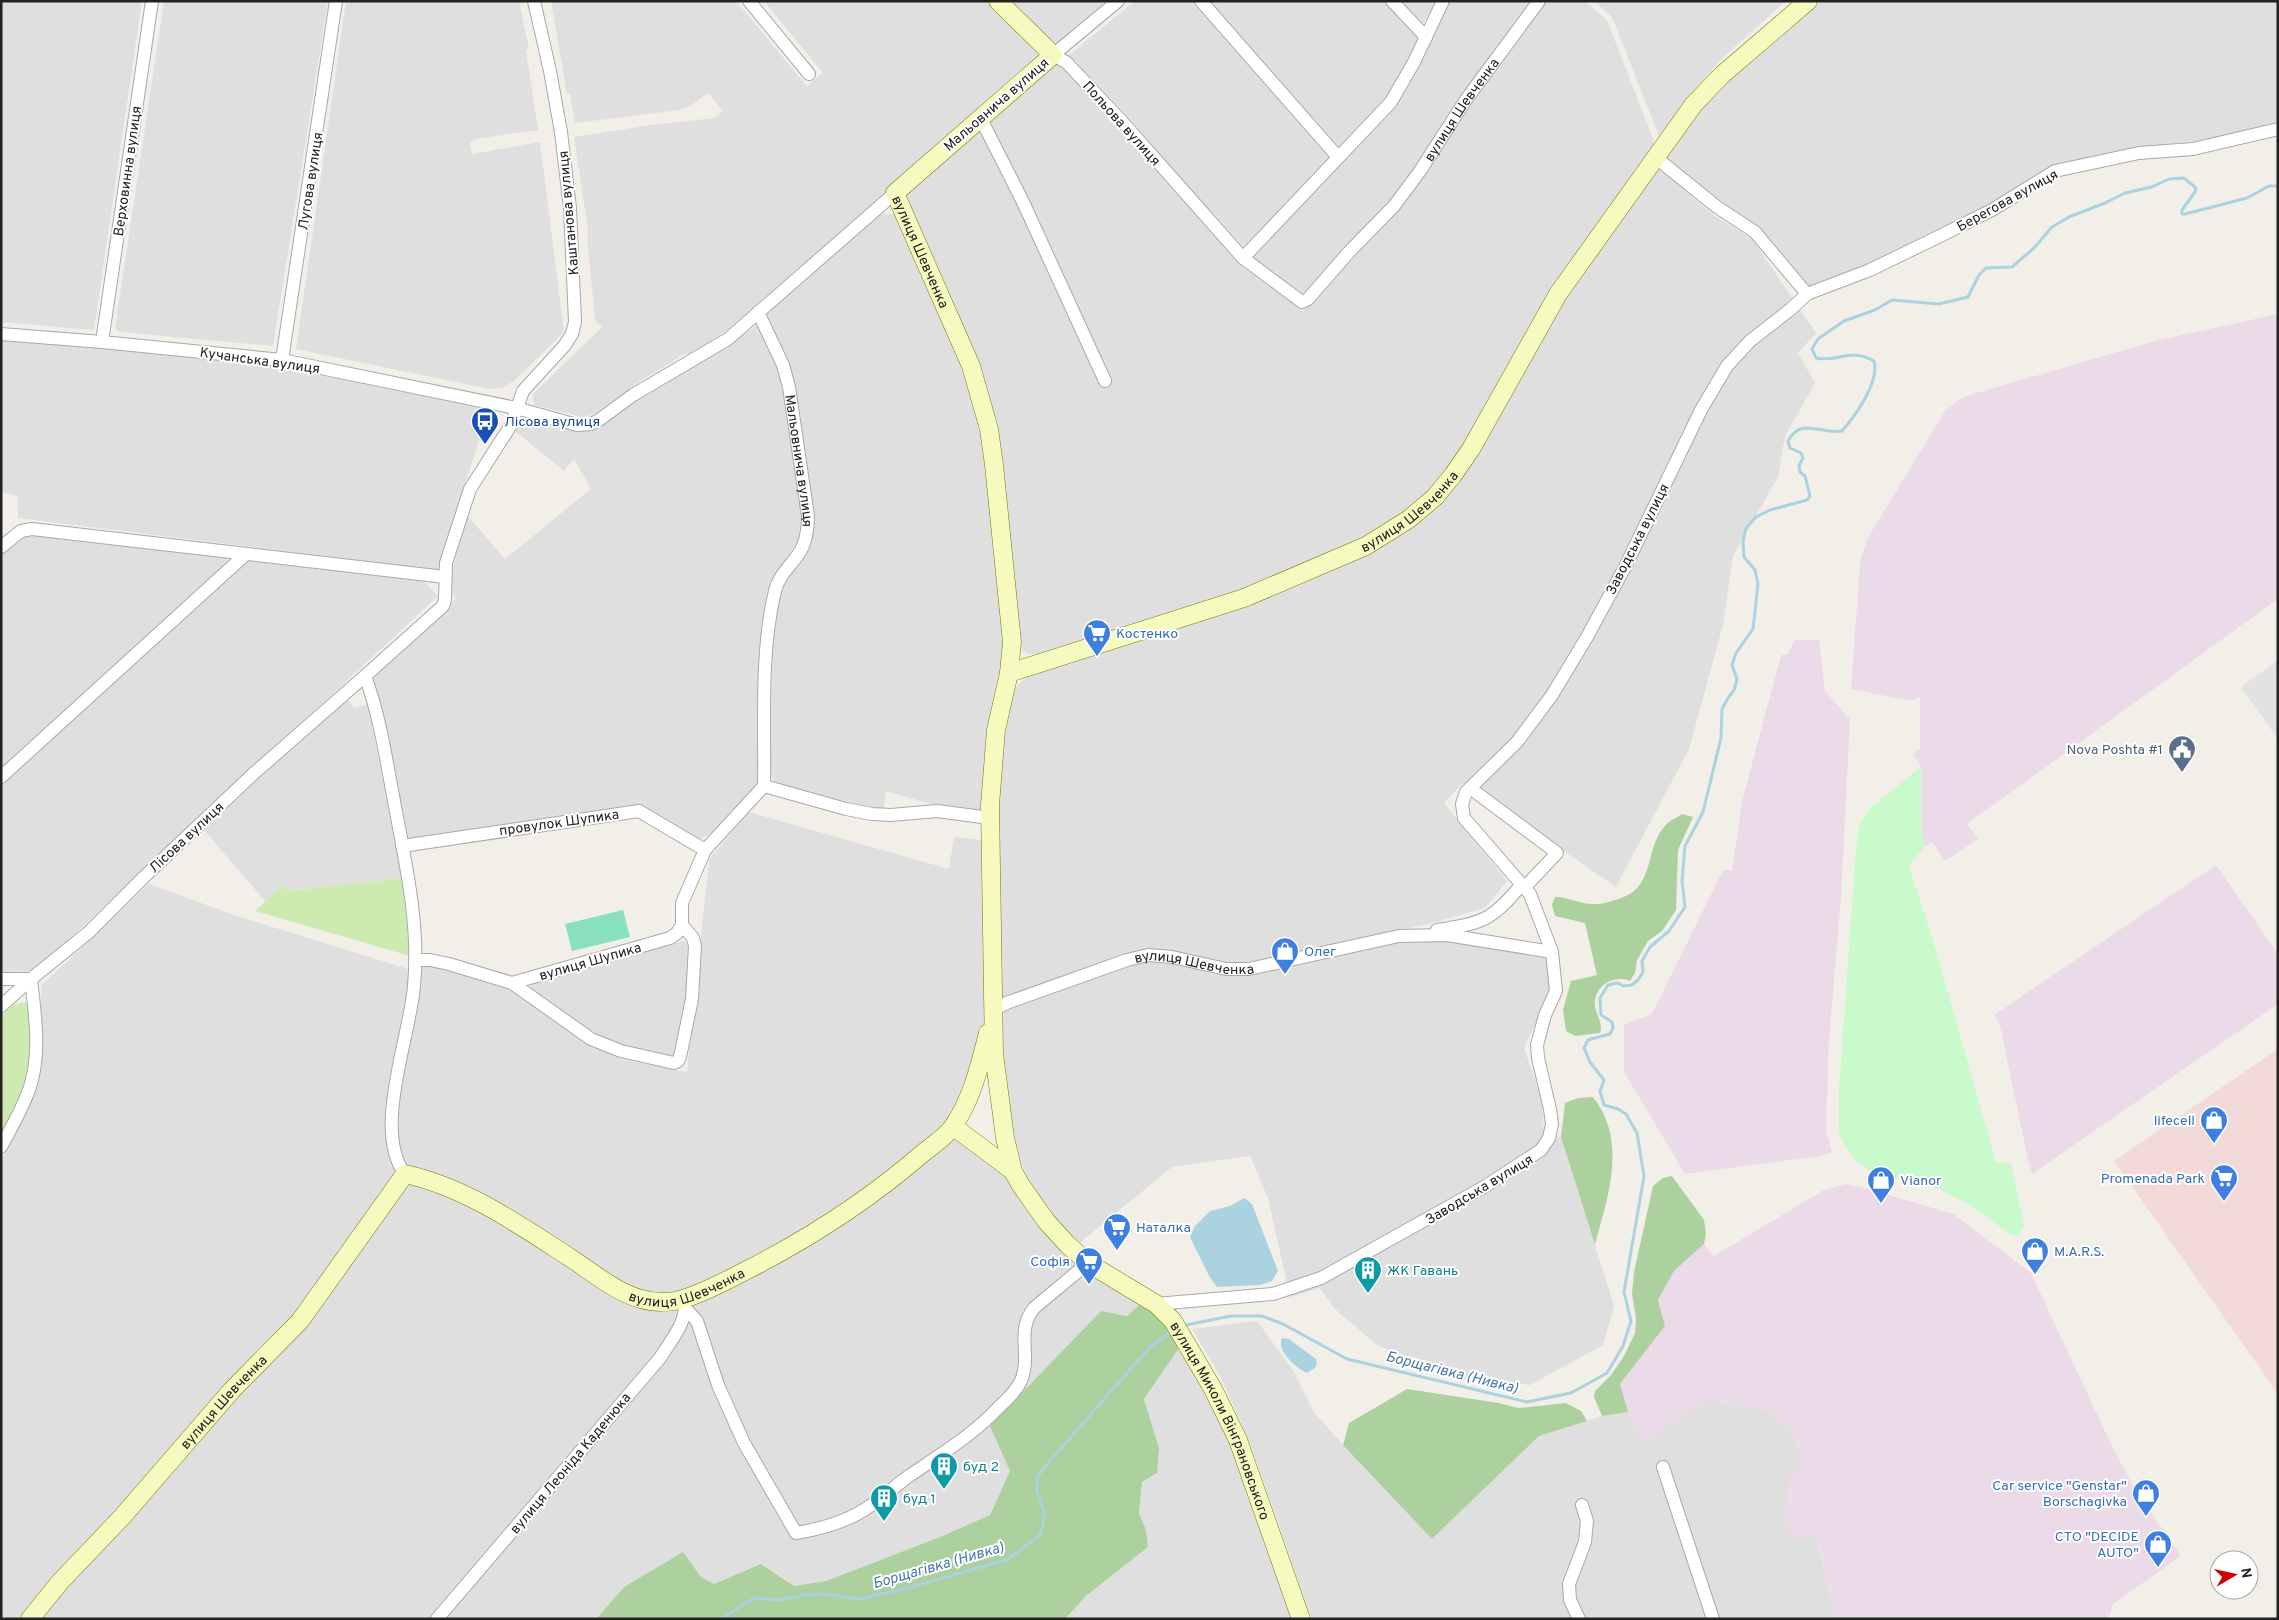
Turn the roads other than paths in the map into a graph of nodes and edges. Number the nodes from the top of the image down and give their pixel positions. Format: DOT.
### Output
graph roads {
  1 [pos="152,1"];
  2 [pos="336,1"];
  3 [pos="534,1"];
  4 [pos="749,1"];
  5 [pos="998,1"];
  6 [pos="1118,1"];
  7 [pos="1201,1"];
  8 [pos="1392,1"];
  9 [pos="1443,1"];
  10 [pos="1539,1"];
  11 [pos="1808,1"];
  12 [pos="1426,36"];
  13 [pos="1053,55"];
  14 [pos="809,74"];
  15 [pos="980,117"];
  16 [pos="2278,129"];
  17 [pos="1338,157"];
  18 [pos="1655,157"];
  19 [pos="895,192"];
  20 [pos="1243,258"];
  21 [pos="1807,294"];
  22 [pos="1299,301"];
  23 [pos="758,312"];
  24 [pos="1,334"];
  25 [pos="102,342"];
  26 [pos="282,360"];
  27 [pos="1105,381"];
  28 [pos="516,408"];
  29 [pos="1,547"];
  30 [pos="246,554"];
  31 [pos="445,577"];
  32 [pos="1009,673"];
  33 [pos="366,676"];
  34 [pos="1,777"];
  35 [pos="764,786"];
  36 [pos="1470,788"];
  37 [pos="990,818"];
  38 [pos="402,846"];
  39 [pos="705,850"];
  40 [pos="1522,886"];
  41 [pos="682,925"];
  42 [pos="1399,936"];
  43 [pos="1552,952"];
  44 [pos="415,960"];
  45 [pos="1,979"];
  46 [pos="31,979"];
  47 [pos="512,983"];
  48 [pos="1,1006"];
  49 [pos="994,1009"];
  50 [pos="954,1126"];
  51 [pos="1,1147"];
  52 [pos="1013,1171"];
  53 [pos="405,1174"];
  54 [pos="1088,1263"];
  55 [pos="685,1304"];
  56 [pos="1156,1304"];
  57 [pos="1663,1467"];
  58 [pos="1582,1506"];
  59 [pos="30,1619"];
  60 [pos="437,1619"];
  61 [pos="1301,1619"];
  62 [pos="1579,1619"];
  63 [pos="1713,1619"];
  1 -- 25 [label="street, Верховинна вулиця"];
  2 -- 26 [label="street, Лугова вулиця"];
  3 -- 28 [label="street, Каштанова вулиця"];
  4 -- 14 [label="street"];
  5 -- 13 [label="street"];
  6 -- 13 [label="street"];
  7 -- 17 [label="street"];
  8 -- 12 [label="street"];
  9 -- 12 [label="street"];
  10 -- 22 [label="street, вулиця Шевченка"];
  11 -- 18 [label="street, вулиця Шевченка"];
  12 -- 17 [label="street"];
  13 -- 15 [label="street, Мальовнича вулиця"];
  13 -- 20 [label="street, Польова вулиця"];
  15 -- 19 [label="street, Мальовнича вулиця"];
  15 -- 27 [label="street"];
  16 -- 21 [label="street, Берегова вулиця"];
  17 -- 20 [label="street"];
  18 -- 21 [label="street"];
  18 -- 32 [label="street, вулиця Шевченка"];
  19 -- 23 [label="street, вулиця Шевченка"];
  19 -- 32 [label="street, вулиця Шевченка"];
  20 -- 22 [label="street, Польова вулиця"];
  21 -- 36 [label="street, Заводська вулиця"];
  23 -- 28 [label="street, вулиця Шевченка"];
  23 -- 35 [label="street, Мальовнича вулиця"];
  24 -- 25 [label="street, Кучанська вулиця"];
  25 -- 26 [label="street, Кучанська вулиця"];
  26 -- 28 [label="street, Кучанська вулиця"];
  28 -- 31 [label="street, Каштанова вулиця"];
  29 -- 30 [label="street"];
  30 -- 31 [label="street"];
  30 -- 34 [label="street"];
  31 -- 33 [label="street, Лісова вулиця"];
  32 -- 37 [label="street, вулиця Шевченка"];
  33 -- 38 [label="street"];
  33 -- 46 [label="street, Лісова вулиця"];
  35 -- 37 [label="street"];
  35 -- 39 [label="street"];
  36 -- 40 [label="street, Заводська вулиця"];
  36 -- 40 [label="street"];
  37 -- 49 [label="street, вулиця Шевченка"];
  38 -- 39 [label="street, провулок Шупика"];
  38 -- 44 [label="street"];
  39 -- 41 [label="street"];
  40 -- 42 [label="street, вулиця Шевченка"];
  40 -- 43 [label="street, Заводська вулиця"];
  41 -- 47 [label="street, вулиця Шупика"];
  41 -- 47 [label="street"];
  42 -- 43 [label="street, вулиця Шевченка"];
  42 -- 49 [label="street, вулиця Шевченка"];
  43 -- 56 [label="street, Заводська вулиця"];
  44 -- 47 [label="street"];
  44 -- 53 [label="street"];
  45 -- 46 [label="street"];
  46 -- 48 [label="street, Лісова вулиця"];
  46 -- 51 [label="street"];
  49 -- 50 [label="street, вулиця Шевченка"];
  49 -- 52 [label="street, вулиця Шевченка"];
  50 -- 52 [label="street, вулиця Шевченка"];
  50 -- 55 [label="street, вулиця Шевченка"];
  52 -- 54 [label="street, вулиця Шевченка"];
  53 -- 55 [label="street, вулиця Шевченка"];
  53 -- 59 [label="street, вулиця Шевченка"];
  54 -- 55 [label="street"];
  54 -- 56 [label="street, вулиця Миколи Вінграновського"];
  55 -- 60 [label="street, вулиця Леоніда Каденюка"];
  56 -- 61 [label="street, вулиця Миколи Вінграновського"];
  57 -- 63 [label="street"];
  58 -- 62 [label="street"];
}
